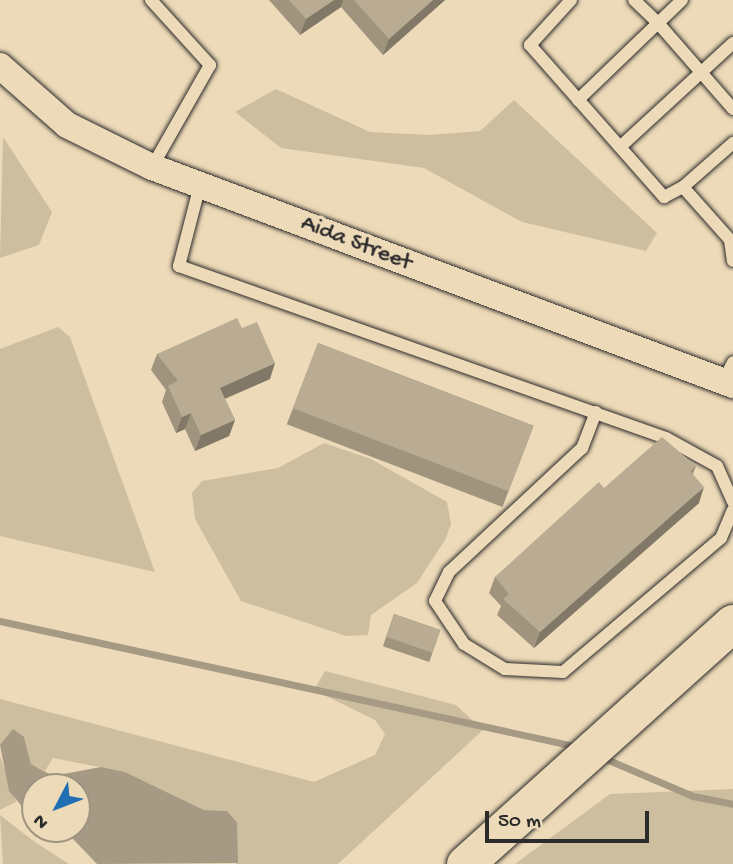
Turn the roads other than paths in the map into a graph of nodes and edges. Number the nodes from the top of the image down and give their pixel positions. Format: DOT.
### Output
graph roads {
  1 [pos="151,0"];
  2 [pos="571,0"];
  3 [pos="634,0"];
  4 [pos="682,0"];
  5 [pos="658,23"];
  6 [pos="733,43"];
  7 [pos="0,66"];
  8 [pos="701,72"];
  9 [pos="578,100"];
  10 [pos="733,109"];
  11 [pos="733,143"];
  12 [pos="620,147"];
  13 [pos="152,167"];
  14 [pos="200,185"];
  15 [pos="683,187"];
  16 [pos="731,239"];
  17 [pos="733,261"];
  18 [pos="730,375"];
  19 [pos="596,412"];
  20 [pos="733,502"];
  21 [pos="733,510"];
  22 [pos="733,624"];
  23 [pos="465,864"];
  1 -- 13 [label="lane"];
  2 -- 9 [label="lane"];
  3 -- 5 [label="lane"];
  4 -- 5 [label="lane"];
  5 -- 8 [label="lane"];
  5 -- 9 [label="lane"];
  6 -- 8 [label="lane"];
  7 -- 13 [label="street, Aida Street"];
  8 -- 10 [label="lane"];
  8 -- 12 [label="lane"];
  9 -- 12 [label="lane"];
  11 -- 15 [label="lane"];
  12 -- 15 [label="lane"];
  13 -- 14 [label="street, Aida Street"];
  14 -- 18 [label="street, Aida Street"];
  14 -- 19 [label="lane"];
  15 -- 16 [label="lane"];
  16 -- 17 [label="lane"];
  19 -- 20 [label="lane"];
  19 -- 21 [label="lane"];
  22 -- 23 [label="street"];
}
